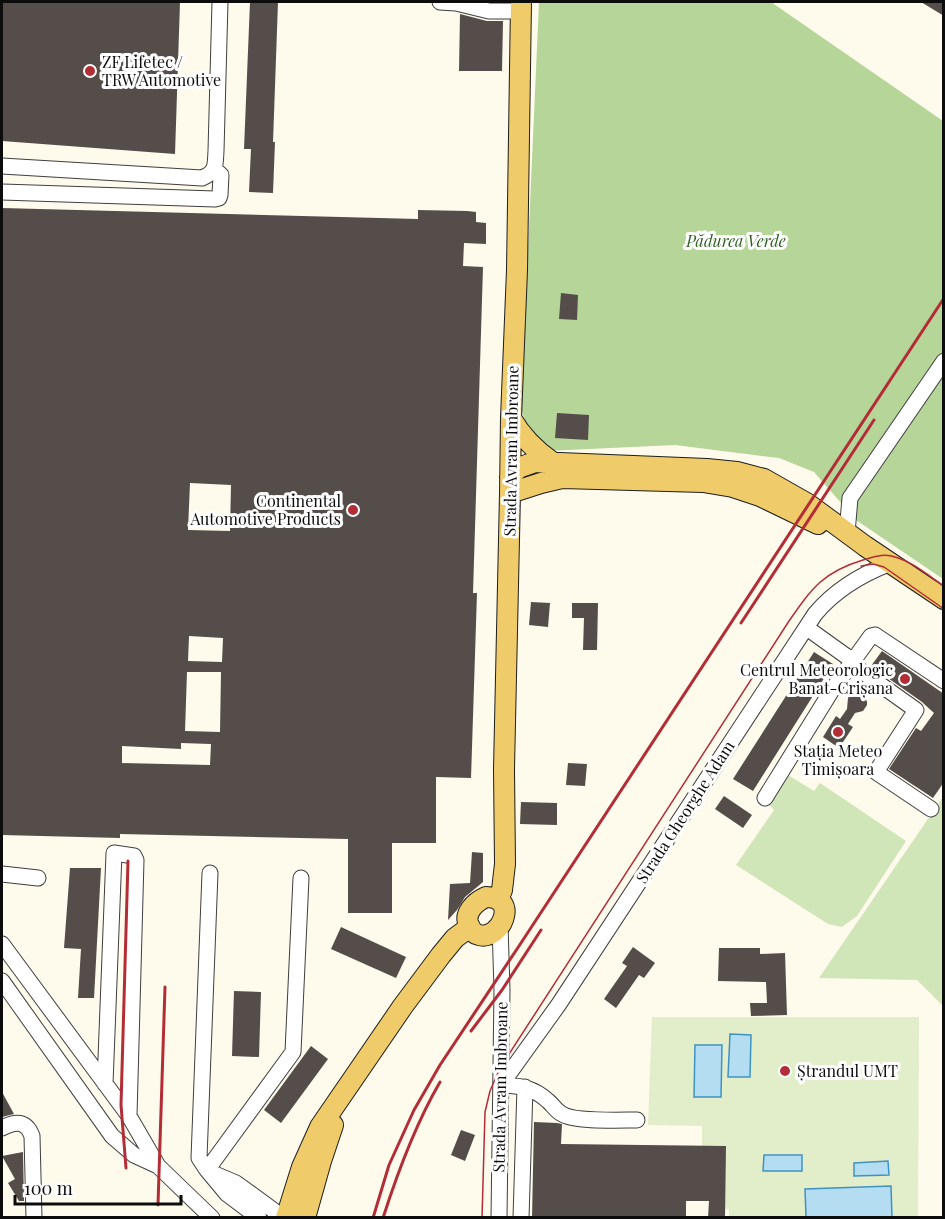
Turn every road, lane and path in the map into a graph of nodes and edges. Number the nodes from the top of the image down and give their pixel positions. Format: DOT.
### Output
graph roads {
  1 [pos="220,2"];
  2 [pos="440,2"];
  3 [pos="521,6"];
  4 [pos="2,166"];
  5 [pos="214,170"];
  6 [pos="2,192"];
  7 [pos="944,361"];
  8 [pos="511,418"];
  9 [pos="552,462"];
  10 [pos="510,485"];
  11 [pos="847,533"];
  12 [pos="865,546"];
  13 [pos="891,563"];
  14 [pos="944,599"];
  15 [pos="807,628"];
  16 [pos="852,660"];
  17 [pos="944,681"];
  18 [pos="765,798"];
  19 [pos="931,809"];
  20 [pos="210,873"];
  21 [pos="2,874"];
  22 [pos="38,878"];
  23 [pos="301,878"];
  24 [pos="498,900"];
  25 [pos="485,929"];
  26 [pos="2,944"];
  27 [pos="2,981"];
  28 [pos="105,1084"];
  29 [pos="501,1085"];
  30 [pos="525,1087"];
  31 [pos="345,1092"];
  32 [pos="129,1116"];
  33 [pos="637,1120"];
  34 [pos="7,1126"];
  35 [pos="158,1166"];
  36 [pos="207,1170"];
  37 [pos="34,1218"];
  38 [pos="212,1218"];
  39 [pos="259,1218"];
  40 [pos="285,1218"];
  41 [pos="305,1218"];
  42 [pos="499,1218"];
  43 [pos="521,1218"];
  1 -- 5 [label="street"];
  2 -- 3 [label="street"];
  3 -- 8 [label="main road, Strada Avram Imbroane"];
  4 -- 5 [label="street"];
  5 -- 6 [label="street"];
  7 -- 11 [label="street"];
  8 -- 9 [label="main road"];
  8 -- 10 [label="main road, Strada Avram Imbroane"];
  9 -- 10 [label="main road"];
  9 -- 11 [label="main road"];
  10 -- 12 [label="main road"];
  10 -- 24 [label="main road, Strada Avram Imbroane"];
  11 -- 12 [label="main road"];
  12 -- 13 [label="main road"];
  13 -- 14 [label="main road"];
  13 -- 15 [label="street, Strada Gheorghe Adam"];
  15 -- 16 [label="street"];
  15 -- 29 [label="street, Strada Gheorghe Adam"];
  16 -- 17 [label="street"];
  16 -- 18 [label="street"];
  16 -- 19 [label="street"];
  20 -- 36 [label="street"];
  21 -- 22 [label="street"];
  23 -- 36 [label="street"];
  24 -- 25 [label="main road"];
  24 -- 25 [label="main road"];
  25 -- 29 [label="street, Strada Avram Imbroane"];
  25 -- 31 [label="main road"];
  26 -- 28 [label="street"];
  27 -- 35 [label="street"];
  28 -- 32 [label="street"];
  28 -- 32 [label="street"];
  29 -- 30 [label="street"];
  29 -- 42 [label="street, Strada Avram Imbroane"];
  30 -- 33 [label="street"];
  30 -- 43 [label="street"];
  31 -- 40 [label="main road"];
  31 -- 41 [label="main road"];
  32 -- 35 [label="street"];
  34 -- 37 [label="street"];
  35 -- 38 [label="street"];
  36 -- 39 [label="street"];
  36 -- 40 [label="street"];
}
